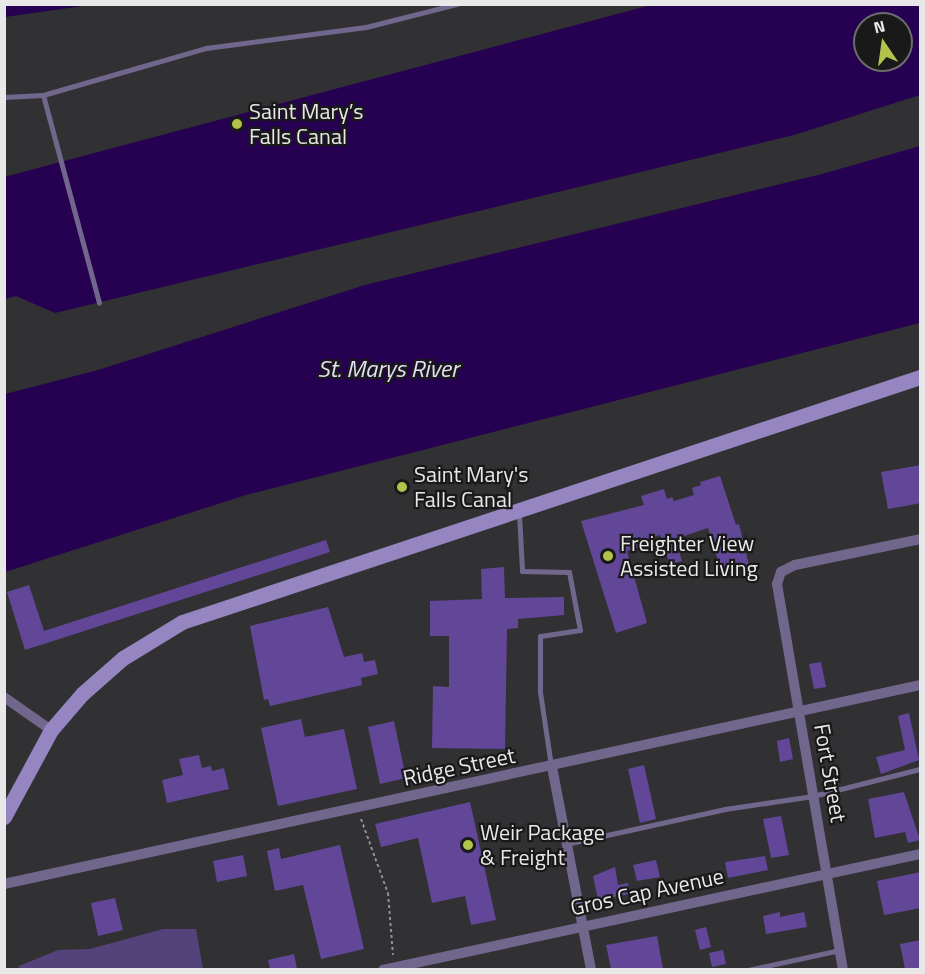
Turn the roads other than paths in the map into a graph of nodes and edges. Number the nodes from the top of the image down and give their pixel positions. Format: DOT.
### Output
graph roads {
  1 [pos="458,4"];
  2 [pos="43,95"];
  3 [pos="4,97"];
  4 [pos="99,303"];
  5 [pos="921,377"];
  6 [pos="519,513"];
  7 [pos="921,539"];
  8 [pos="921,685"];
  9 [pos="4,697"];
  10 [pos="799,712"];
  11 [pos="51,730"];
  12 [pos="552,767"];
  13 [pos="921,769"];
  14 [pos="813,796"];
  15 [pos="6,812"];
  16 [pos="566,844"];
  17 [pos="921,854"];
  18 [pos="828,874"];
  19 [pos="4,884"];
  20 [pos="582,925"];
  21 [pos="840,950"];
  22 [pos="383,969"];
  23 [pos="591,969"];
  24 [pos="748,969"];
  25 [pos="843,969"];
  1 -- 2 [label="lane"];
  2 -- 3 [label="lane"];
  2 -- 4 [label="lane"];
  5 -- 6 [label="street"];
  6 -- 11 [label="street"];
  6 -- 12 [label="lane"];
  7 -- 10 [label="street, Fort Street"];
  8 -- 10 [label="street, Ridge Street"];
  9 -- 11 [label="street"];
  10 -- 12 [label="street, Ridge Street"];
  10 -- 14 [label="street, Fort Street"];
  11 -- 15 [label="street"];
  12 -- 16 [label="street"];
  12 -- 19 [label="street, Ridge Street"];
  13 -- 14 [label="lane"];
  14 -- 16 [label="lane"];
  14 -- 18 [label="street, Fort Street"];
  16 -- 20 [label="street"];
  17 -- 18 [label="street, Gros Cap Avenue"];
  18 -- 20 [label="street, Gros Cap Avenue"];
  18 -- 21 [label="street, Fort Street"];
  20 -- 22 [label="street, Gros Cap Avenue"];
  20 -- 23 [label="street"];
  21 -- 24 [label="lane"];
  21 -- 25 [label="street, Fort Street"];
}
